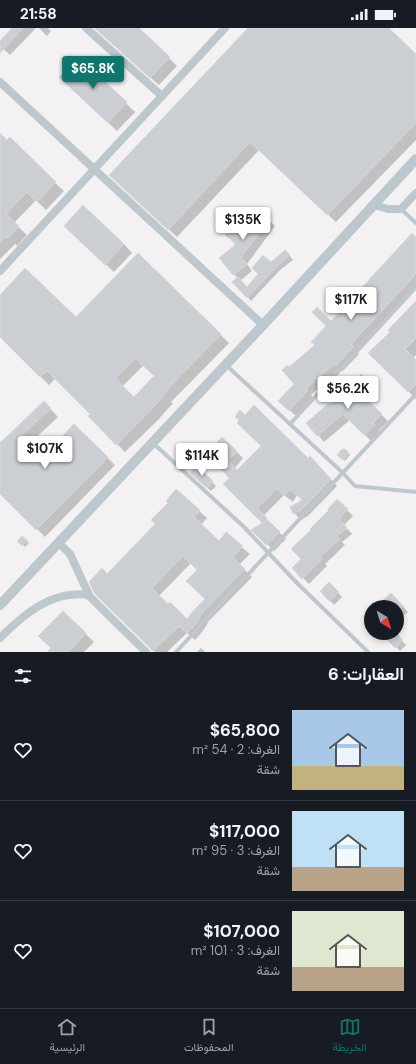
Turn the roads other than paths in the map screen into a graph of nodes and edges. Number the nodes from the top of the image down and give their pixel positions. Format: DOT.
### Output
graph roads {
  1 [pos="86,28"];
  2 [pos="225,28"];
  3 [pos="0,82"];
  4 [pos="162,96"];
  5 [pos="416,159"];
  6 [pos="94,170"];
  7 [pos="416,193"];
  8 [pos="374,205"];
  9 [pos="401,209"];
  10 [pos="416,222"];
  11 [pos="0,271"];
  12 [pos="416,287"];
  13 [pos="263,325"];
  14 [pos="226,365"];
  15 [pos="416,394"];
  16 [pos="290,424"];
  17 [pos="153,443"];
  18 [pos="343,473"];
  19 [pos="416,492"];
  20 [pos="59,543"];
  21 [pos="268,553"];
  22 [pos="88,595"];
  23 [pos="0,605"];
  24 [pos="0,638"];
  25 [pos="146,652"];
  26 [pos="176,652"];
  27 [pos="368,652"];
  1 -- 4 [label="street"];
  2 -- 4 [label="street"];
  3 -- 6 [label="street"];
  4 -- 6 [label="street"];
  5 -- 8 [label="street"];
  6 -- 11 [label="street"];
  6 -- 13 [label="street"];
  7 -- 9 [label="street"];
  8 -- 9 [label="street"];
  8 -- 13 [label="street"];
  9 -- 10 [label="lane"];
  12 -- 16 [label="lane"];
  13 -- 14 [label="street"];
  14 -- 16 [label="lane"];
  14 -- 17 [label="street"];
  15 -- 18 [label="lane"];
  16 -- 18 [label="lane"];
  17 -- 20 [label="street"];
  17 -- 21 [label="lane"];
  18 -- 19 [label="lane"];
  18 -- 21 [label="lane"];
  20 -- 22 [label="street"];
  20 -- 23 [label="street"];
  21 -- 26 [label="lane"];
  21 -- 27 [label="lane"];
  22 -- 24 [label="street"];
  22 -- 25 [label="street"];
}
